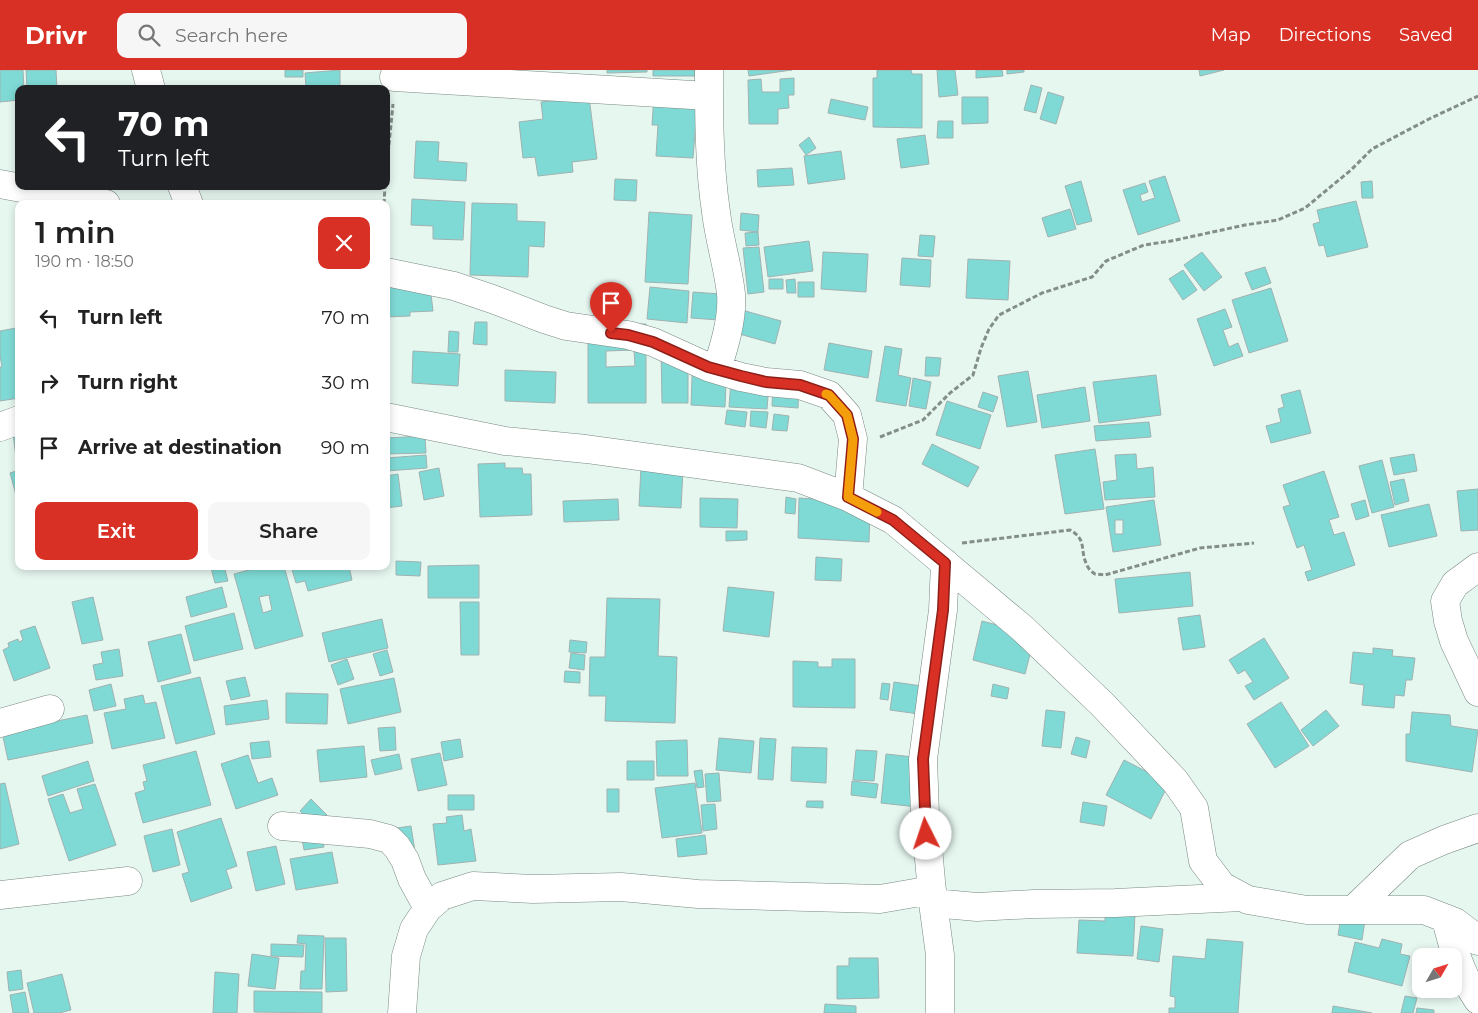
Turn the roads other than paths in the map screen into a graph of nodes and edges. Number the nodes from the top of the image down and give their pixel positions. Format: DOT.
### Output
graph roads {
  1 [pos="146,70"];
  2 [pos="394,77"];
  3 [pos="709,83"];
  4 [pos="150,85"];
  5 [pos="0,184"];
  6 [pos="15,187"];
  7 [pos="32,190"];
  8 [pos="85,200"];
  9 [pos="390,273"];
  10 [pos="717,369"];
  11 [pos="390,418"];
  12 [pos="15,421"];
  13 [pos="0,426"];
  14 [pos="848,497"];
  15 [pos="945,563"];
  16 [pos="1478,567"];
  17 [pos="1478,692"];
  18 [pos="50,709"];
  19 [pos="0,723"];
  20 [pos="282,826"];
  21 [pos="1478,828"];
  22 [pos="128,881"];
  23 [pos="0,895"];
  24 [pos="932,896"];
  25 [pos="1242,897"];
  26 [pos="428,908"];
  27 [pos="1354,909"];
  28 [pos="1446,918"];
  29 [pos="1478,941"];
  30 [pos="1478,1000"];
  31 [pos="402,1013"];
  32 [pos="940,1013"];
  1 -- 4 [label="street"];
  2 -- 3 [label="street"];
  3 -- 10 [label="street"];
  5 -- 6 [label="street"];
  7 -- 8 [label="street"];
  9 -- 10 [label="street"];
  10 -- 14 [label="street"];
  11 -- 14 [label="street"];
  12 -- 13 [label="street"];
  14 -- 15 [label="street"];
  15 -- 24 [label="street"];
  15 -- 25 [label="street"];
  16 -- 17 [label="street"];
  18 -- 19 [label="street"];
  20 -- 26 [label="street"];
  21 -- 27 [label="street"];
  22 -- 23 [label="street"];
  24 -- 25 [label="street"];
  24 -- 26 [label="street"];
  24 -- 32 [label="street"];
  25 -- 27 [label="street"];
  26 -- 31 [label="street"];
  27 -- 28 [label="street"];
  28 -- 29 [label="street"];
  28 -- 30 [label="street"];
}
